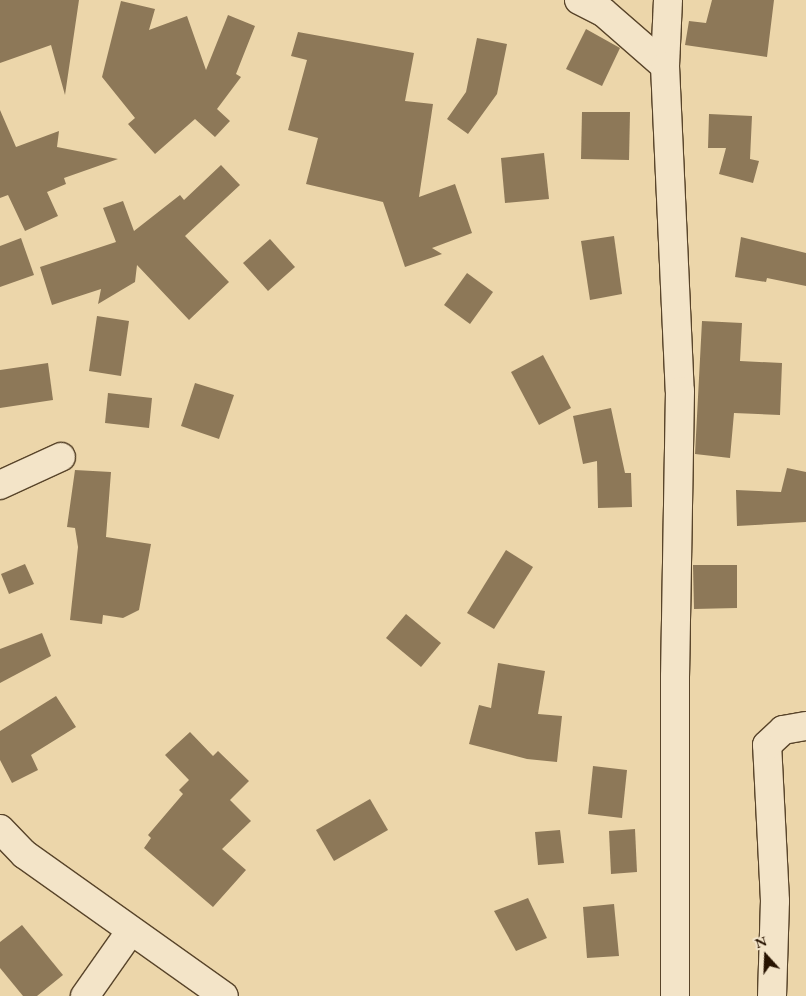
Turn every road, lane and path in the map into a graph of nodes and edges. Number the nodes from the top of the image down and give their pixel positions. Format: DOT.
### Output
graph roads {
  1 [pos="579,0"];
  2 [pos="668,0"];
  3 [pos="665,66"];
  4 [pos="60,457"];
  5 [pos="0,485"];
  6 [pos="806,726"];
  7 [pos="0,829"];
  8 [pos="130,932"];
  9 [pos="85,996"];
  10 [pos="224,996"];
  11 [pos="675,996"];
  12 [pos="772,996"];
  1 -- 3 [label="street"];
  2 -- 3 [label="street"];
  3 -- 11 [label="street"];
  4 -- 5 [label="street"];
  6 -- 12 [label="street"];
  7 -- 8 [label="street"];
  8 -- 9 [label="street"];
  8 -- 10 [label="street"];
}
